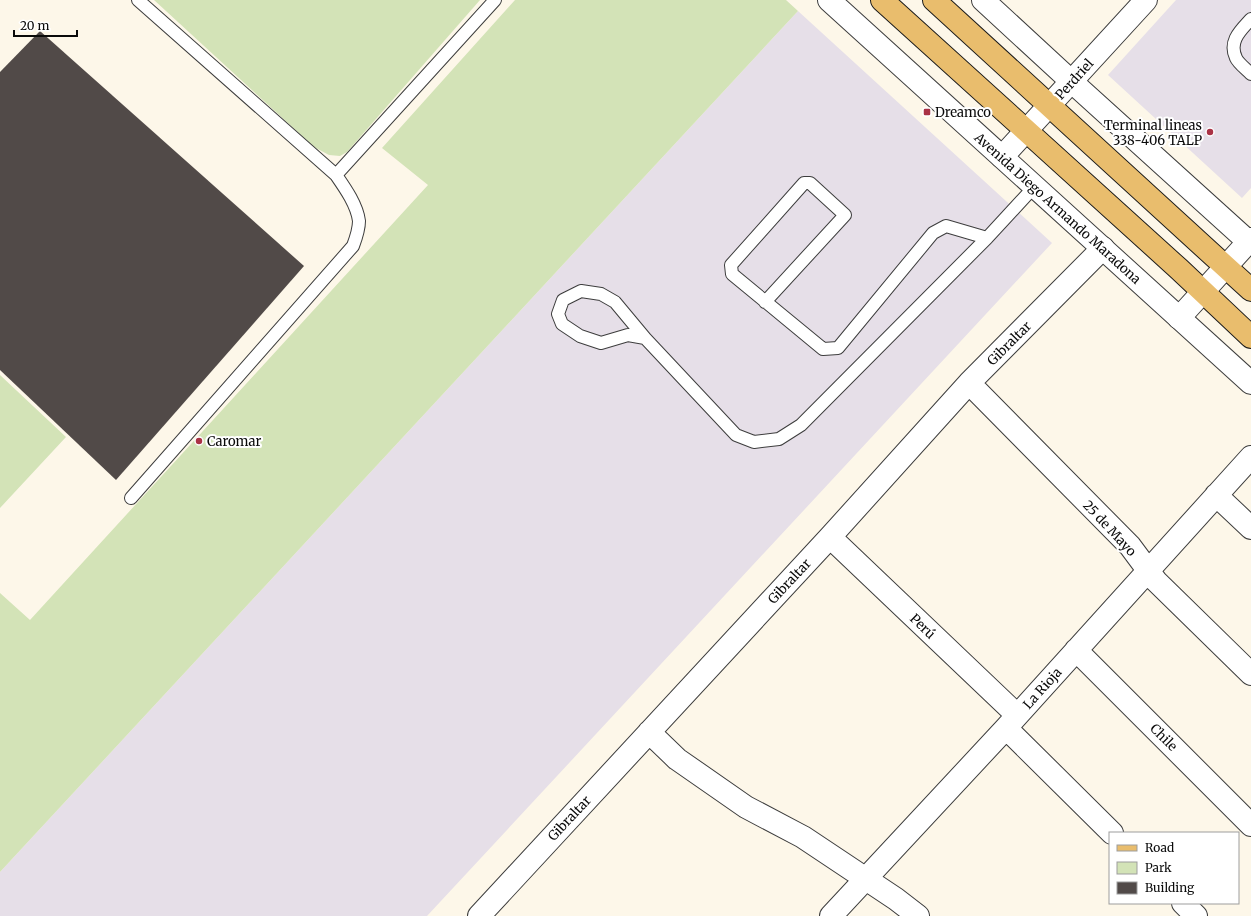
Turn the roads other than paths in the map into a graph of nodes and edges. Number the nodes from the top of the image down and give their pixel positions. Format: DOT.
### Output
graph roads {
  1 [pos="138,0"];
  2 [pos="495,0"];
  3 [pos="830,0"];
  4 [pos="882,0"];
  5 [pos="934,0"];
  6 [pos="983,0"];
  7 [pos="1146,0"];
  8 [pos="1251,19"];
  9 [pos="1251,74"];
  10 [pos="1072,82"];
  11 [pos="1049,106"];
  12 [pos="1026,131"];
  13 [pos="1002,157"];
  14 [pos="336,175"];
  15 [pos="1035,186"];
  16 [pos="987,238"];
  17 [pos="1250,241"];
  18 [pos="1103,248"];
  19 [pos="1225,267"];
  20 [pos="1251,290"];
  21 [pos="1203,292"];
  22 [pos="765,302"];
  23 [pos="1179,318"];
  24 [pos="1251,337"];
  25 [pos="644,338"];
  26 [pos="1251,383"];
  27 [pos="969,384"];
  28 [pos="1251,457"];
  29 [pos="1216,495"];
  30 [pos="131,498"];
  31 [pos="1251,528"];
  32 [pos="830,537"];
  33 [pos="1148,571"];
  34 [pos="1076,650"];
  35 [pos="1251,674"];
  36 [pos="1012,722"];
  37 [pos="649,732"];
  38 [pos="1251,825"];
  39 [pos="1111,832"];
  40 [pos="866,879"];
  41 [pos="1183,904"];
  42 [pos="484,914"];
  43 [pos="831,916"];
  44 [pos="918,916"];
  45 [pos="1196,916"];
  1 -- 14 [label="lane"];
  2 -- 14 [label="lane"];
  3 -- 13 [label="street, Avenida Diego Armando Maradona"];
  4 -- 12 [label="main road"];
  5 -- 11 [label="main road"];
  6 -- 10 [label="street"];
  7 -- 10 [label="street, Perdriel"];
  8 -- 9 [label="lane"];
  10 -- 11 [label="street, Perdriel"];
  10 -- 17 [label="street"];
  11 -- 12 [label="street, Perdriel"];
  11 -- 19 [label="main road"];
  12 -- 13 [label="street, Perdriel"];
  12 -- 21 [label="main road"];
  13 -- 15 [label="street, Avenida Diego Armando Maradona"];
  14 -- 30 [label="lane"];
  15 -- 16 [label="lane"];
  15 -- 18 [label="street, Avenida Diego Armando Maradona"];
  16 -- 22 [label="lane"];
  16 -- 25 [label="lane"];
  17 -- 19 [label="street"];
  18 -- 23 [label="street, Avenida Diego Armando Maradona"];
  18 -- 27 [label="street, Gibraltar"];
  19 -- 20 [label="main road"];
  19 -- 21 [label="street"];
  21 -- 23 [label="street"];
  21 -- 24 [label="main road"];
  22 -- 22 [label="lane"];
  23 -- 26 [label="street, Avenida Diego Armando Maradona"];
  25 -- 25 [label="lane"];
  27 -- 32 [label="street, Gibraltar"];
  27 -- 33 [label="street, 25 de Mayo"];
  28 -- 29 [label="street, La Rioja"];
  29 -- 31 [label="street"];
  29 -- 33 [label="street, La Rioja"];
  32 -- 36 [label="street, Perú"];
  32 -- 37 [label="street, Gibraltar"];
  33 -- 34 [label="street, La Rioja"];
  33 -- 35 [label="street, 25 de Mayo"];
  34 -- 36 [label="street, La Rioja"];
  34 -- 38 [label="street, Chile"];
  36 -- 39 [label="street, Perú"];
  36 -- 40 [label="street, La Rioja"];
  37 -- 40 [label="street"];
  37 -- 42 [label="street, Gibraltar"];
  40 -- 43 [label="street, La Rioja"];
  40 -- 44 [label="street"];
  41 -- 45 [label="street"];
}
